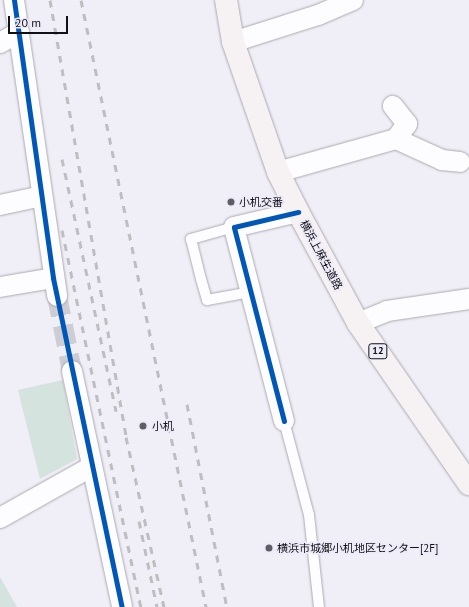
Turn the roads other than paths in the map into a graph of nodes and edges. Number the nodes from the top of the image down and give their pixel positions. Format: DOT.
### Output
graph roads {
  1 [pos="14,0"];
  2 [pos="226,0"];
  3 [pos="352,0"];
  4 [pos="19,32"];
  5 [pos="0,42"];
  6 [pos="234,42"];
  7 [pos="393,106"];
  8 [pos="396,139"];
  9 [pos="460,162"];
  10 [pos="278,172"];
  11 [pos="42,196"];
  12 [pos="0,205"];
  13 [pos="298,212"];
  14 [pos="234,227"];
  15 [pos="0,287"];
  16 [pos="251,292"];
  17 [pos="469,299"];
  18 [pos="358,323"];
  19 [pos="72,371"];
  20 [pos="284,420"];
  21 [pos="91,467"];
  22 [pos="469,484"];
  23 [pos="0,518"];
  24 [pos="122,607"];
  25 [pos="319,607"];
  1 -- 4 [label="street"];
  2 -- 6 [label="main road, 横浜上麻生道路 / 12"];
  3 -- 6 [label="street"];
  4 -- 5 [label="street"];
  4 -- 11 [label="street"];
  6 -- 10 [label="main road, 横浜上麻生道路 / 12"];
  7 -- 8 [label="street"];
  8 -- 9 [label="street"];
  8 -- 10 [label="street"];
  10 -- 13 [label="main road, 横浜上麻生道路 / 12"];
  11 -- 12 [label="street"];
  11 -- 15 [label="street"];
  13 -- 14 [label="street"];
  13 -- 18 [label="main road, 横浜上麻生道路 / 12"];
  14 -- 16 [label="street"];
  14 -- 16 [label="lane"];
  16 -- 20 [label="street"];
  17 -- 18 [label="street"];
  18 -- 22 [label="main road, 横浜上麻生道路 / 12"];
  19 -- 21 [label="street"];
  20 -- 25 [label="lane"];
  21 -- 23 [label="street"];
  21 -- 24 [label="street"];
}
